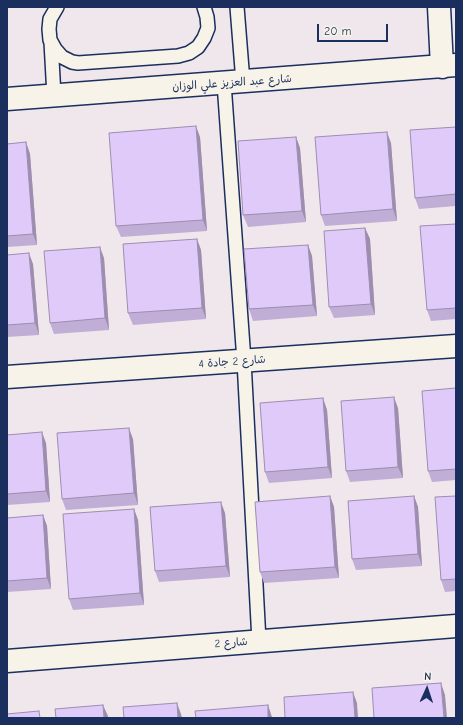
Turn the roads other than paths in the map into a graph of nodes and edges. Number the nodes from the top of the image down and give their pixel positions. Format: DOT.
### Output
graph roads {
  1 [pos="57,7"];
  2 [pos="204,7"];
  3 [pos="237,7"];
  4 [pos="439,7"];
  5 [pos="50,40"];
  6 [pos="449,66"];
  7 [pos="233,82"];
  8 [pos="54,96"];
  9 [pos="7,99"];
  10 [pos="456,346"];
  11 [pos="244,361"];
  12 [pos="7,377"];
  13 [pos="456,626"];
  14 [pos="259,641"];
  15 [pos="7,660"];
  1 -- 5 [label="lane"];
  2 -- 5 [label="lane"];
  3 -- 7 [label="lane"];
  4 -- 6 [label="street"];
  5 -- 8 [label="lane"];
  6 -- 7 [label="street, شارع عبد العزيز علي الوزان"];
  7 -- 8 [label="street, شارع عبد العزيز علي الوزان"];
  7 -- 11 [label="lane"];
  8 -- 9 [label="street, شارع عبد العزيز علي الوزان"];
  10 -- 11 [label="street, شارع 2 جادة 4"];
  11 -- 12 [label="street, شارع 2 جادة 4"];
  11 -- 14 [label="lane"];
  13 -- 14 [label="street, شارع 2"];
  14 -- 15 [label="street, شارع 2"];
}
